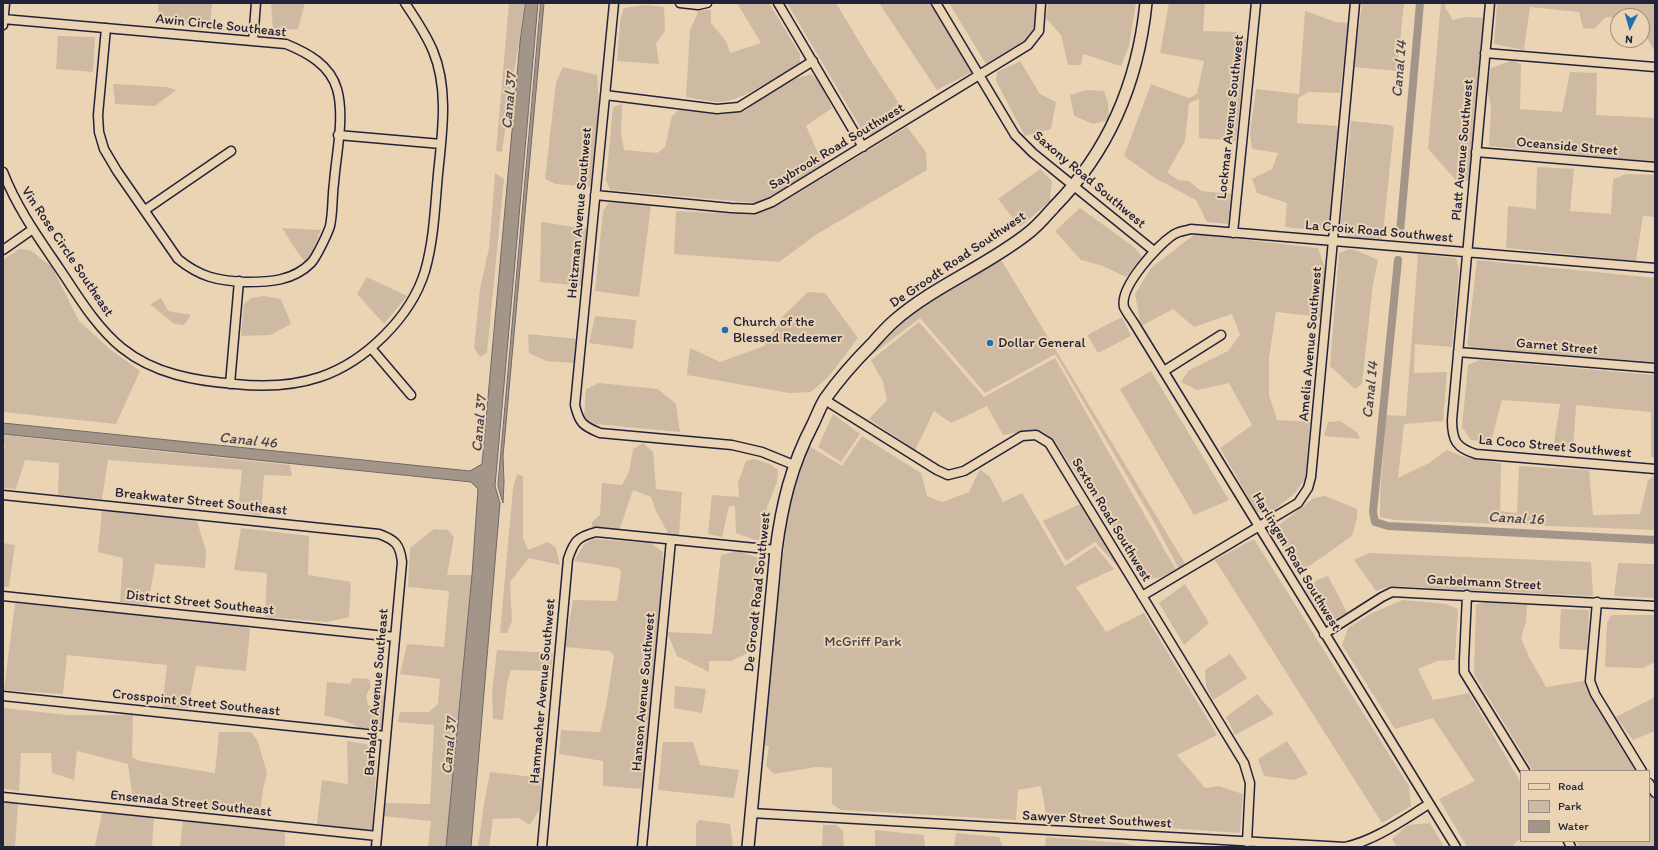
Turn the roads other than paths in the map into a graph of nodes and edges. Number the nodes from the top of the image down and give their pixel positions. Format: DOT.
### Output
graph roads {
  1 [pos="5,3"];
  2 [pos="256,3"];
  3 [pos="405,3"];
  4 [pos="614,3"];
  5 [pos="680,3"];
  6 [pos="707,3"];
  7 [pos="778,3"];
  8 [pos="936,3"];
  9 [pos="1041,3"];
  10 [pos="1146,3"];
  11 [pos="1256,3"];
  12 [pos="1355,3"];
  13 [pos="1490,3"];
  14 [pos="3,21"];
  15 [pos="106,28"];
  16 [pos="253,41"];
  17 [pos="1485,53"];
  18 [pos="813,61"];
  19 [pos="1655,68"];
  20 [pos="980,75"];
  21 [pos="605,96"];
  22 [pos="338,135"];
  23 [pos="441,144"];
  24 [pos="863,147"];
  25 [pos="231,151"];
  26 [pos="1476,152"];
  27 [pos="1655,167"];
  28 [pos="3,172"];
  29 [pos="1074,187"];
  30 [pos="595,195"];
  31 [pos="145,210"];
  32 [pos="33,229"];
  33 [pos="1233,233"];
  34 [pos="1333,241"];
  35 [pos="3,250"];
  36 [pos="1154,251"];
  37 [pos="1467,252"];
  38 [pos="1655,268"];
  39 [pos="239,281"];
  40 [pos="1127,289"];
  41 [pos="1221,336"];
  42 [pos="371,348"];
  43 [pos="1458,352"];
  44 [pos="1655,368"];
  45 [pos="1164,372"];
  46 [pos="230,384"];
  47 [pos="411,395"];
  48 [pos="825,400"];
  49 [pos="1455,442"];
  50 [pos="794,465"];
  51 [pos="1655,469"];
  52 [pos="3,495"];
  53 [pos="1259,525"];
  54 [pos="671,540"];
  55 [pos="395,542"];
  56 [pos="776,550"];
  57 [pos="1467,595"];
  58 [pos="3,596"];
  59 [pos="1142,596"];
  60 [pos="1597,602"];
  61 [pos="1655,606"];
  62 [pos="1324,634"];
  63 [pos="395,637"];
  64 [pos="3,696"];
  65 [pos="386,736"];
  66 [pos="1524,770"];
  67 [pos="1641,770"];
  68 [pos="3,797"];
  69 [pos="1430,804"];
  70 [pos="752,813"];
  71 [pos="377,836"];
  72 [pos="1247,842"];
  73 [pos="1308,846"];
  74 [pos="376,847"];
  75 [pos="542,847"];
  76 [pos="642,847"];
  77 [pos="748,847"];
  78 [pos="1456,847"];
  1 -- 14 [label="street"];
  2 -- 16 [label="street"];
  3 -- 23 [label="street, Vin Rose Circle Southeast"];
  4 -- 21 [label="street, Heitzman Avenue Southwest"];
  5 -- 6 [label="street"];
  7 -- 18 [label="street"];
  8 -- 20 [label="street, Saxony Road Southwest"];
  9 -- 20 [label="street, Saybrook Road Southwest"];
  10 -- 29 [label="street, De Groodt Road Southwest"];
  11 -- 33 [label="street, Lockmar Avenue Southwest"];
  12 -- 34 [label="street, Amelia Avenue Southwest"];
  13 -- 17 [label="street, Platt Avenue Southwest"];
  14 -- 15 [label="street, Awin Circle Southeast"];
  15 -- 16 [label="street, Awin Circle Southeast"];
  15 -- 31 [label="street, Awin Circle Southeast"];
  16 -- 22 [label="street, Awin Circle Southeast"];
  17 -- 19 [label="street"];
  17 -- 26 [label="street, Platt Avenue Southwest"];
  18 -- 21 [label="street"];
  18 -- 24 [label="street"];
  20 -- 24 [label="street, Saybrook Road Southwest"];
  20 -- 29 [label="street, Saxony Road Southwest"];
  21 -- 30 [label="street, Heitzman Avenue Southwest"];
  22 -- 23 [label="street"];
  22 -- 39 [label="street, Awin Circle Southeast"];
  23 -- 42 [label="street, Vin Rose Circle Southeast"];
  24 -- 30 [label="street, Saybrook Road Southwest"];
  25 -- 31 [label="street"];
  26 -- 27 [label="street, Oceanside Street"];
  26 -- 37 [label="street, Platt Avenue Southwest"];
  28 -- 32 [label="street, Vin Rose Circle Southeast"];
  29 -- 36 [label="street, Saxony Road Southwest"];
  29 -- 48 [label="street, De Groodt Road Southwest"];
  30 -- 50 [label="street, Heitzman Avenue Southwest"];
  31 -- 39 [label="street, Awin Circle Southeast"];
  32 -- 35 [label="street"];
  32 -- 46 [label="street, Vin Rose Circle Southeast"];
  33 -- 34 [label="street, La Croix Road Southwest"];
  33 -- 36 [label="street, La Croix Road Southwest"];
  34 -- 37 [label="street, La Croix Road Southwest"];
  34 -- 53 [label="street, Amelia Avenue Southwest"];
  36 -- 40 [label="street, La Croix Road Southwest"];
  37 -- 38 [label="street, La Croix Road Southwest"];
  37 -- 43 [label="street, Platt Avenue Southwest"];
  39 -- 46 [label="street"];
  40 -- 45 [label="street, Harlingen Road Southwest"];
  41 -- 45 [label="street"];
  42 -- 46 [label="street, Vin Rose Circle Southeast"];
  42 -- 47 [label="street"];
  43 -- 44 [label="street, Garnet Street"];
  43 -- 49 [label="street, Platt Avenue Southwest"];
  45 -- 53 [label="street, Harlingen Road Southwest"];
  48 -- 50 [label="street, De Groodt Road Southwest"];
  48 -- 59 [label="street, Sexton Road Southwest"];
  49 -- 51 [label="street, La Coco Street Southwest"];
  50 -- 56 [label="street, De Groodt Road Southwest"];
  52 -- 55 [label="street, Breakwater Street Southeast"];
  53 -- 59 [label="street, Amelia Avenue Southwest"];
  53 -- 62 [label="street, Harlingen Road Southwest"];
  54 -- 56 [label="street"];
  54 -- 75 [label="street, Hammacher Avenue Southwest"];
  54 -- 76 [label="street, Hanson Avenue Southwest"];
  55 -- 63 [label="street, Barbados Avenue Southeast"];
  56 -- 70 [label="street, De Groodt Road Southwest"];
  57 -- 60 [label="street, Garbelmann Street"];
  57 -- 62 [label="street, Garbelmann Street"];
  57 -- 66 [label="street"];
  58 -- 63 [label="street, District Street Southeast"];
  59 -- 72 [label="street, Sexton Road Southwest"];
  60 -- 61 [label="street, Garbelmann Street"];
  60 -- 67 [label="street"];
  62 -- 69 [label="street, Harlingen Road Southwest"];
  63 -- 65 [label="street, Barbados Avenue Southeast"];
  64 -- 65 [label="street, Crosspoint Street Southeast"];
  65 -- 71 [label="street, Barbados Avenue Southeast"];
  68 -- 71 [label="street, Ensenada Street Southeast"];
  69 -- 73 [label="street, Sawyer Street Southwest"];
  69 -- 78 [label="street, Harlingen Road Southwest"];
  70 -- 72 [label="street, Sawyer Street Southwest"];
  70 -- 77 [label="street, De Groodt Road Southwest"];
  71 -- 74 [label="street, Barbados Avenue Southeast"];
  72 -- 73 [label="street, Sawyer Street Southwest"];
}
